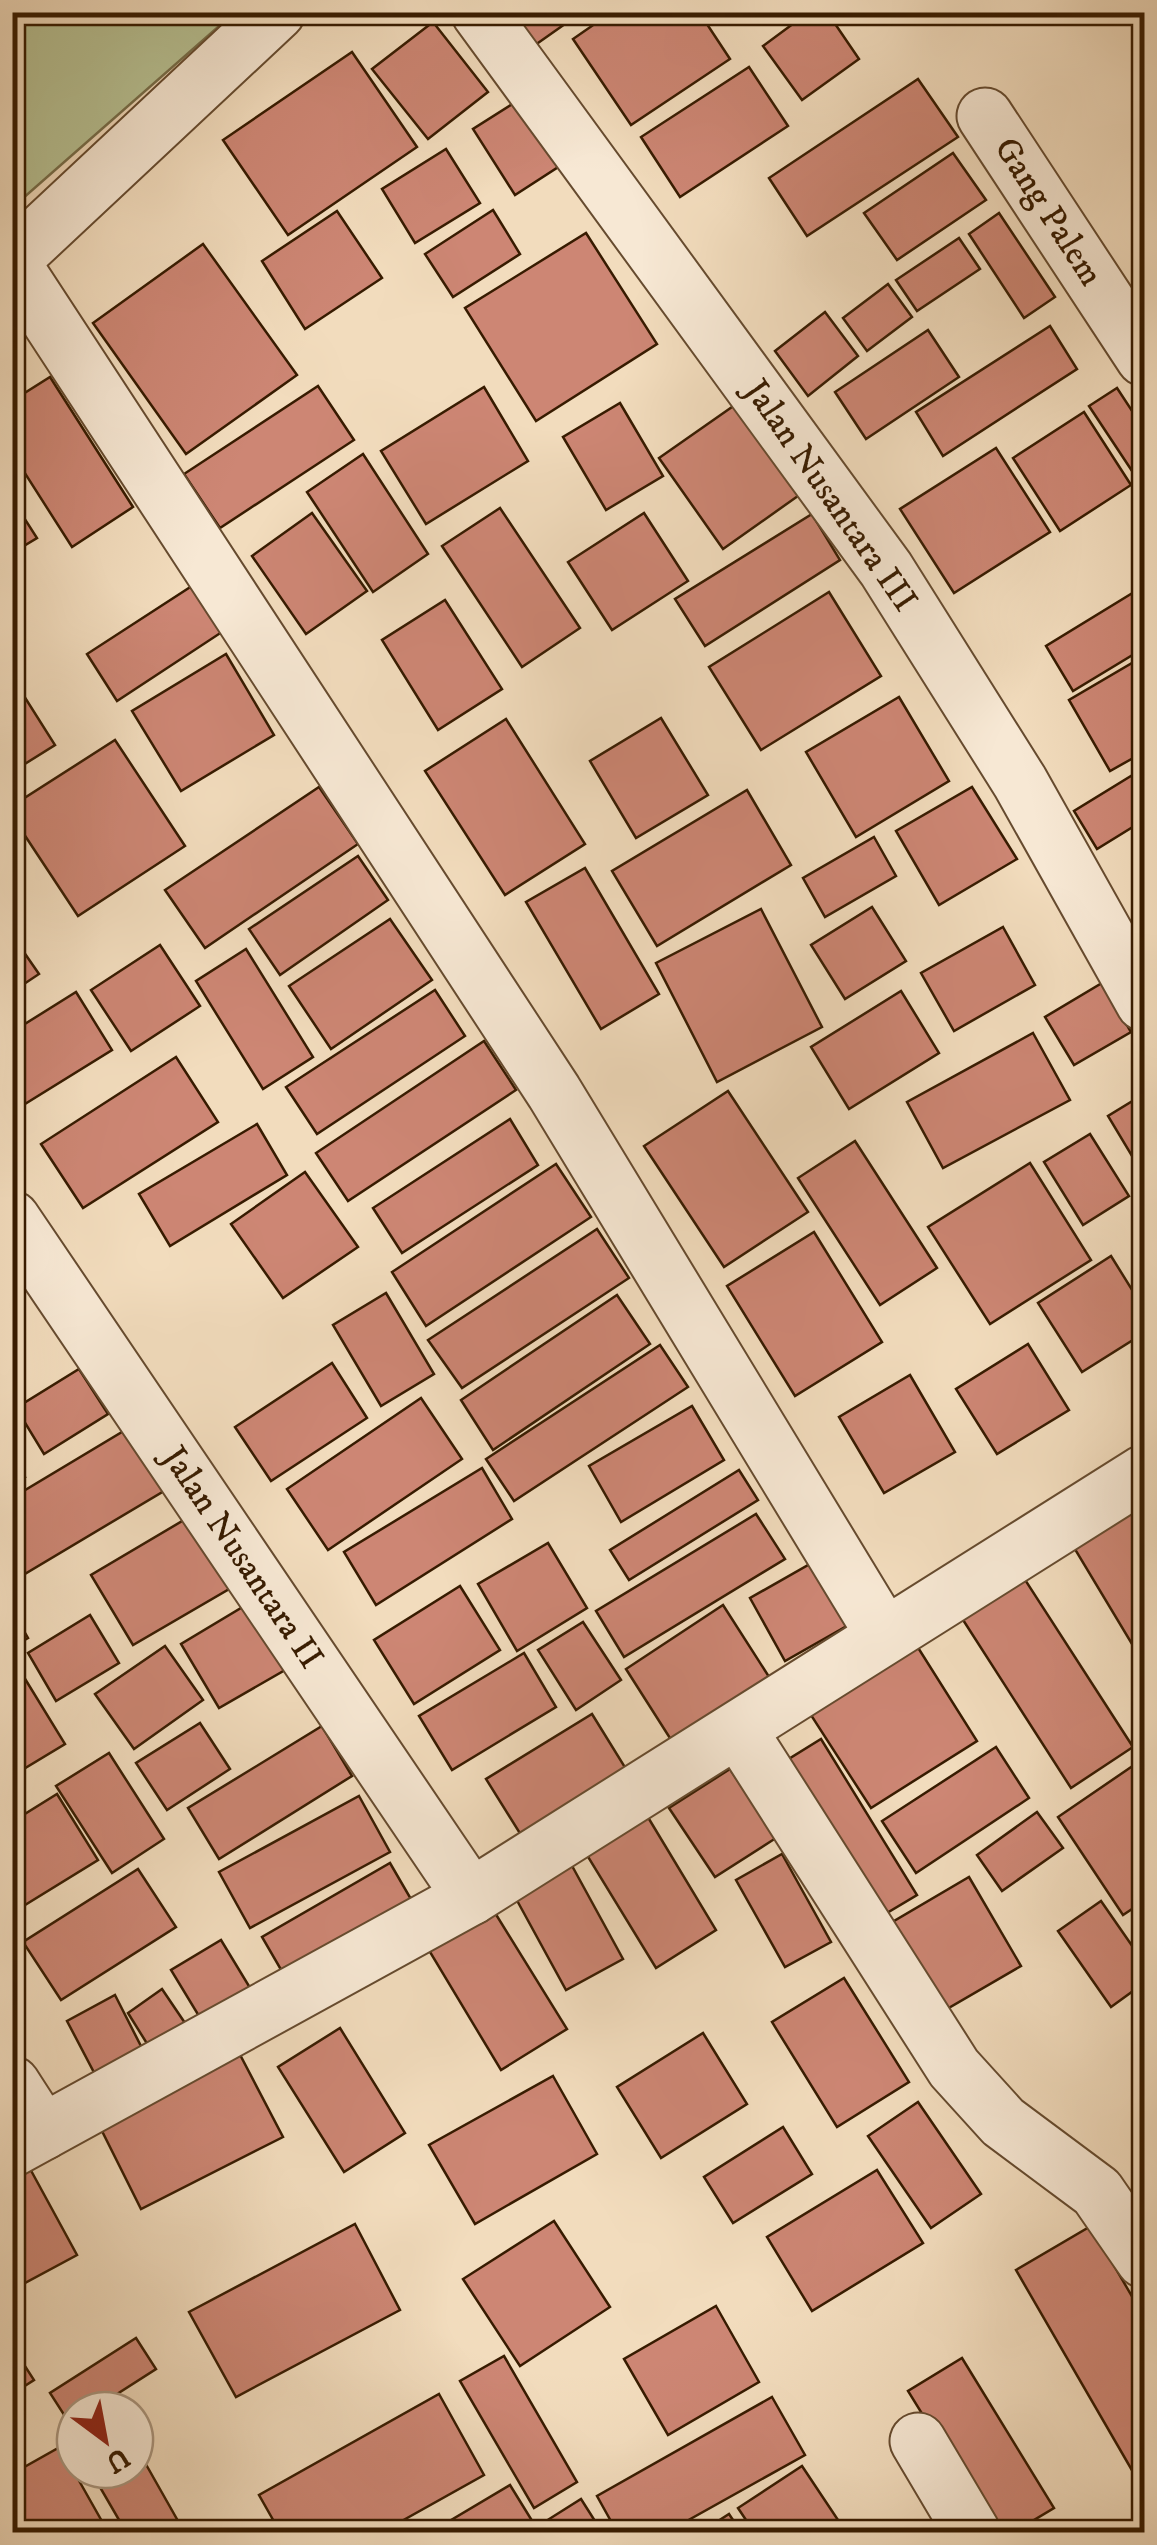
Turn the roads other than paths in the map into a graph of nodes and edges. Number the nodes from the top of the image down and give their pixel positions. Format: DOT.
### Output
graph roads {
  1 [pos="277,12"];
  2 [pos="480,12"];
  3 [pos="985,116"];
  4 [pos="12,261"];
  5 [pos="1144,358"];
  6 [pos="1144,1003"];
  7 [pos="12,1219"];
  8 [pos="1144,1473"];
  9 [pos="884,1635"];
  10 [pos="739,1731"];
  11 [pos="471,1897"];
  12 [pos="12,2084"];
  13 [pos="28,2140"];
  14 [pos="1144,2260"];
  15 [pos="918,2441"];
  16 [pos="972,2532"];
  1 -- 4 [label="street"];
  2 -- 6 [label="street, Jalan Nusantara III"];
  3 -- 5 [label="street, Gang Palem"];
  4 -- 9 [label="street"];
  7 -- 11 [label="street, Jalan Nusantara II"];
  8 -- 9 [label="street"];
  9 -- 10 [label="street"];
  10 -- 11 [label="street"];
  10 -- 14 [label="street"];
  11 -- 13 [label="street"];
  12 -- 13 [label="street"];
  15 -- 16 [label="street"];
}
